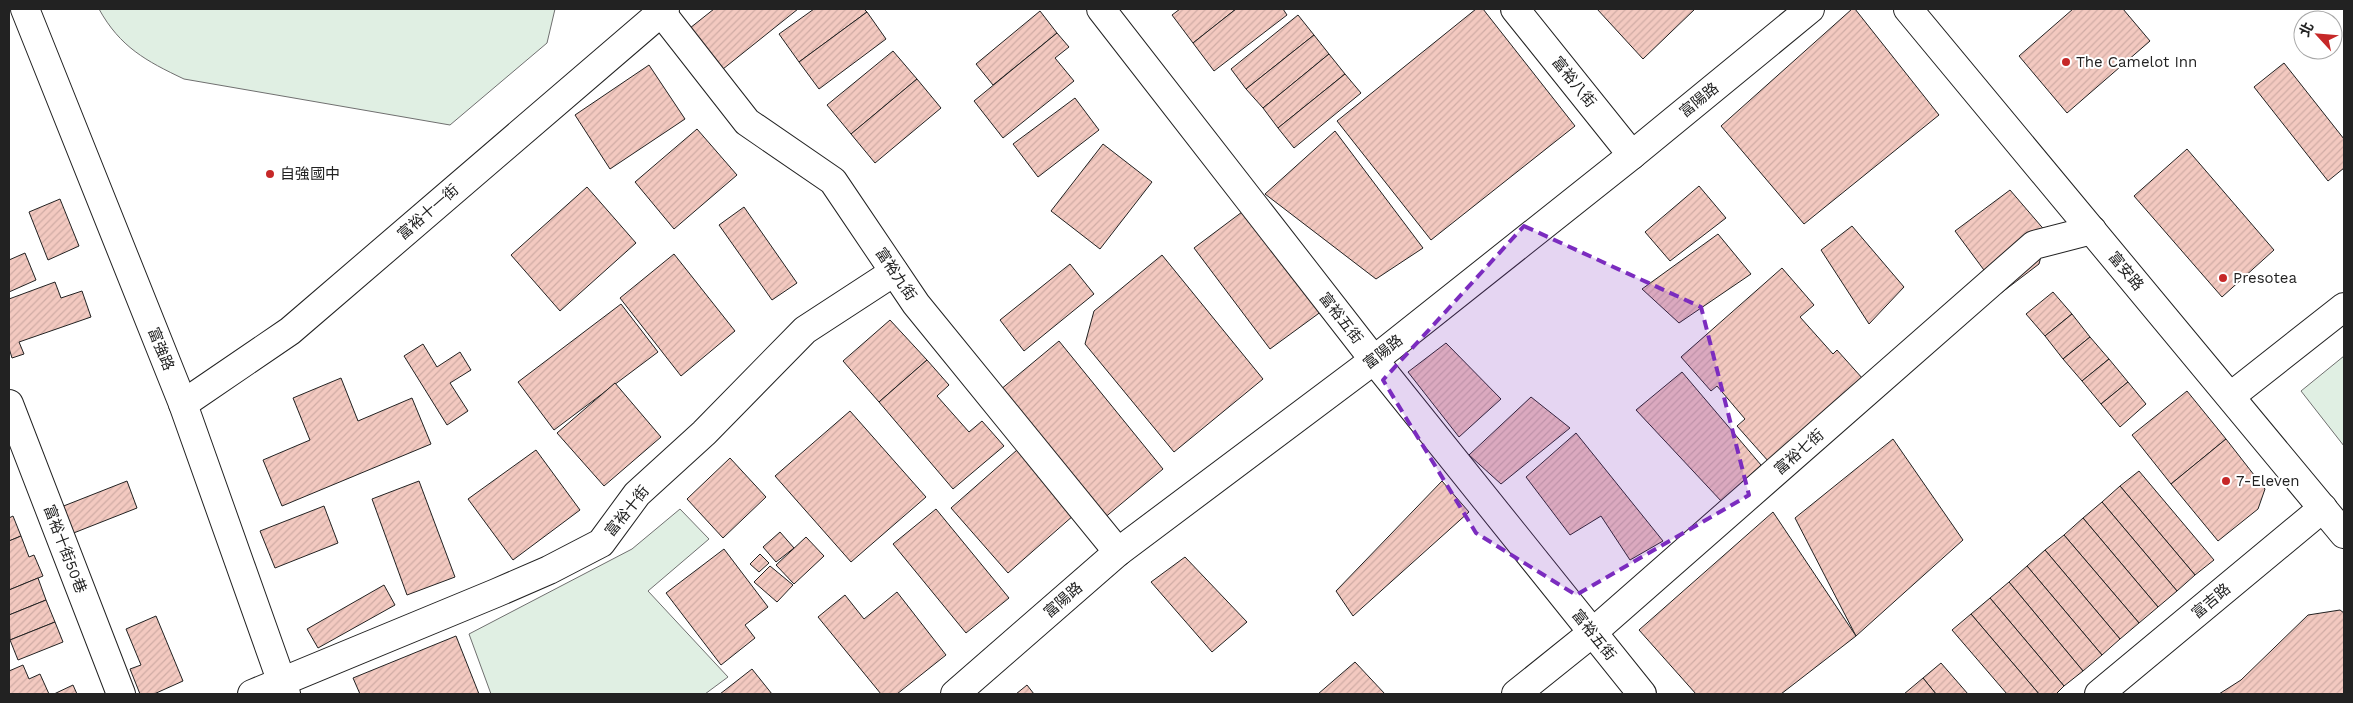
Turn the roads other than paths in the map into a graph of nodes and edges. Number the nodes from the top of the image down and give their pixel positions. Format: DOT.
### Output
graph roads {
  1 [pos="25,9"];
  2 [pos="1101,9"];
  3 [pos="1515,9"];
  4 [pos="1810,9"];
  5 [pos="1908,9"];
  6 [pos="663,10"];
  7 [pos="1632,155"];
  8 [pos="2092,230"];
  9 [pos="894,272"];
  10 [pos="2344,307"];
  11 [pos="1374,360"];
  12 [pos="2231,396"];
  13 [pos="9,404"];
  14 [pos="183,404"];
  15 [pos="2323,508"];
  16 [pos="2344,534"];
  17 [pos="1118,552"];
  18 [pos="1592,634"];
  19 [pos="283,688"];
  20 [pos="121,694"];
  21 [pos="252,694"];
  22 [pos="955,694"];
  23 [pos="1516,694"];
  24 [pos="1642,694"];
  25 [pos="2099,694"];
  1 -- 14 [label="street, 富強路"];
  2 -- 11 [label="street, 富裕五街"];
  3 -- 7 [label="street, 富裕八街"];
  4 -- 7 [label="street, 富陽路"];
  5 -- 8 [label="street, 富安路"];
  6 -- 9 [label="street, 富裕九街"];
  6 -- 14 [label="street, 富裕十一街"];
  7 -- 11 [label="street, 富陽路"];
  8 -- 12 [label="street, 富安路"];
  8 -- 18 [label="street, 富裕七街"];
  9 -- 17 [label="street, 富裕九街"];
  9 -- 19 [label="street, 富裕十街"];
  10 -- 12 [label="street"];
  11 -- 17 [label="street, 富陽路"];
  11 -- 18 [label="street, 富裕五街"];
  12 -- 15 [label="street, 富安路"];
  13 -- 20 [label="street, 富裕十街50巷"];
  14 -- 19 [label="street, 富強路"];
  15 -- 16 [label="street, 富安路"];
  15 -- 25 [label="street, 富吉路"];
  17 -- 22 [label="street, 富陽路"];
  18 -- 23 [label="street, 富裕七街"];
  18 -- 24 [label="street, 富裕五街"];
  19 -- 21 [label="street, 富裕十街"];
}
